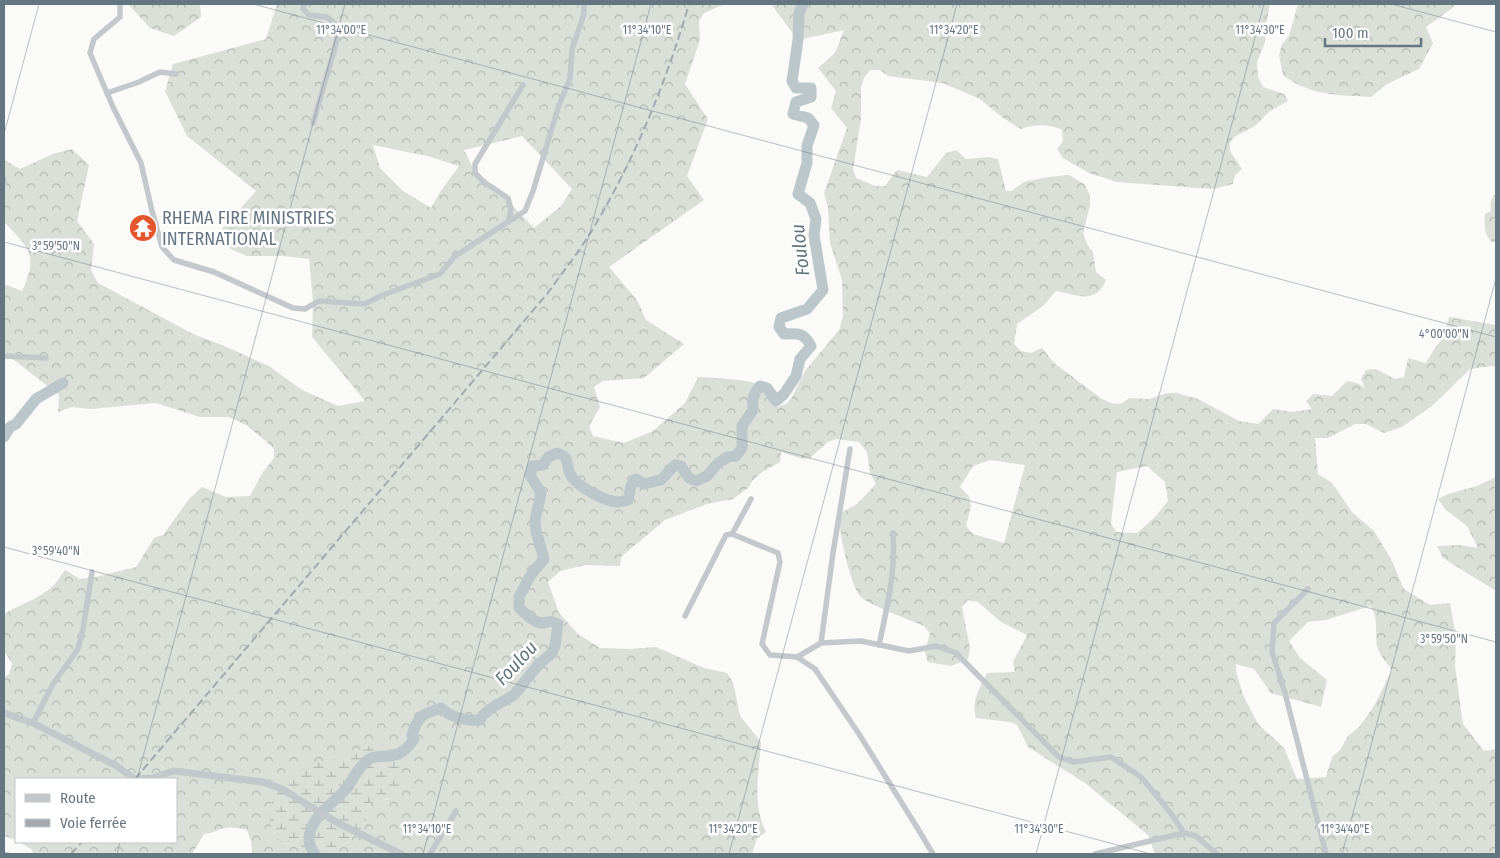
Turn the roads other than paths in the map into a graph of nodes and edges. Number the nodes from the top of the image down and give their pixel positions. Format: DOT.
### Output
graph roads {
  1 [pos="120,4"];
  2 [pos="304,4"];
  3 [pos="584,4"];
  4 [pos="176,74"];
  5 [pos="522,85"];
  6 [pos="107,93"];
  7 [pos="313,122"];
  8 [pos="508,222"];
  9 [pos="4,356"];
  10 [pos="46,358"];
  11 [pos="850,449"];
  12 [pos="751,499"];
  13 [pos="893,533"];
  14 [pos="732,534"];
  15 [pos="92,572"];
  16 [pos="1308,589"];
  17 [pos="685,616"];
  18 [pos="821,643"];
  19 [pos="879,645"];
  20 [pos="797,657"];
  21 [pos="4,713"];
  22 [pos="33,722"];
  23 [pos="134,778"];
  24 [pos="152,778"];
  25 [pos="456,811"];
  26 [pos="1184,833"];
  27 [pos="400,854"];
  28 [pos="430,854"];
  29 [pos="933,854"];
  30 [pos="1095,854"];
  31 [pos="1217,854"];
  32 [pos="1326,854"];
  1 -- 6 [label="street"];
  2 -- 7 [label="street"];
  3 -- 8 [label="street"];
  4 -- 6 [label="street"];
  5 -- 8 [label="street"];
  6 -- 8 [label="street"];
  9 -- 10 [label="street"];
  11 -- 18 [label="street"];
  12 -- 14 [label="street"];
  13 -- 19 [label="street"];
  14 -- 17 [label="street"];
  14 -- 20 [label="street"];
  15 -- 22 [label="street"];
  16 -- 32 [label="street"];
  18 -- 19 [label="street"];
  18 -- 20 [label="street"];
  19 -- 26 [label="street"];
  20 -- 29 [label="street"];
  21 -- 22 [label="street"];
  22 -- 23 [label="street"];
  24 -- 27 [label="street"];
  25 -- 28 [label="street"];
  26 -- 30 [label="street"];
  26 -- 31 [label="street"];
}
